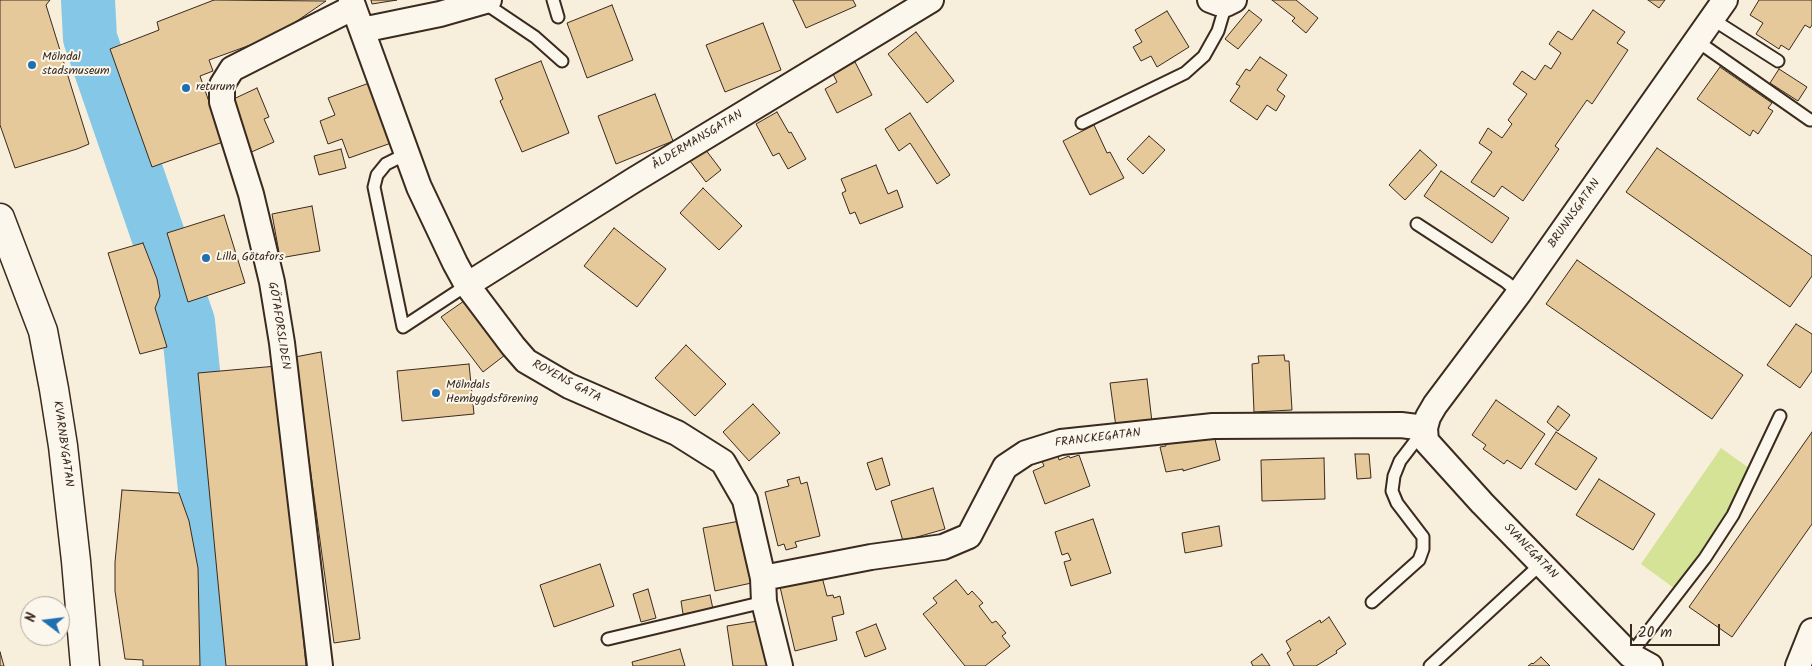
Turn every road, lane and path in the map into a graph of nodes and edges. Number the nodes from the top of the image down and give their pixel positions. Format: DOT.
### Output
graph roads {
  1 [pos="553,0"];
  2 [pos="931,0"];
  3 [pos="1725,0"];
  4 [pos="486,1"];
  5 [pos="1224,1"];
  6 [pos="352,4"];
  7 [pos="558,17"];
  8 [pos="1712,19"];
  9 [pos="362,30"];
  10 [pos="1697,41"];
  11 [pos="562,61"];
  12 [pos="1778,61"];
  13 [pos="1810,120"];
  14 [pos="1082,123"];
  15 [pos="408,153"];
  16 [pos="1,224"];
  17 [pos="1417,224"];
  18 [pos="467,285"];
  19 [pos="1519,293"];
  20 [pos="1780,416"];
  21 [pos="1425,428"];
  22 [pos="1541,564"];
  23 [pos="763,578"];
  24 [pos="764,602"];
  25 [pos="1372,602"];
  26 [pos="1812,631"];
  27 [pos="608,639"];
  28 [pos="1640,660"];
  29 [pos="85,666"];
  30 [pos="320,666"];
  31 [pos="780,666"];
  32 [pos="1430,666"];
  33 [pos="1798,666"];
  1 -- 7 [label="lane"];
  2 -- 18 [label="street, ÅLDERMANSGATAN"];
  3 -- 8 [label="street, BRUNNSGATAN"];
  4 -- 9 [label="street"];
  4 -- 11 [label="lane"];
  5 -- 14 [label="lane"];
  6 -- 9 [label="street, ROYENS GATA"];
  6 -- 30 [label="street, GÖTAFORSLIDEN"];
  8 -- 10 [label="street, BRUNNSGATAN"];
  8 -- 12 [label="lane"];
  9 -- 15 [label="street, ROYENS GATA"];
  10 -- 13 [label="lane"];
  10 -- 19 [label="street, BRUNNSGATAN"];
  15 -- 18 [label="street, ROYENS GATA"];
  15 -- 18 [label="lane"];
  16 -- 29 [label="street, KVARNBYGATAN"];
  17 -- 19 [label="lane"];
  18 -- 23 [label="street, ROYENS GATA"];
  19 -- 21 [label="street, BRUNNSGATAN"];
  20 -- 28 [label="lane"];
  21 -- 22 [label="street, SVANEGATAN"];
  21 -- 23 [label="street, FRANCKEGATAN"];
  21 -- 25 [label="lane"];
  22 -- 28 [label="street, SVANEGATAN"];
  22 -- 32 [label="lane"];
  23 -- 24 [label="street, ROYENS GATA"];
  24 -- 27 [label="lane"];
  24 -- 31 [label="street, ROYENS GATA"];
  26 -- 33 [label="street"];
}
